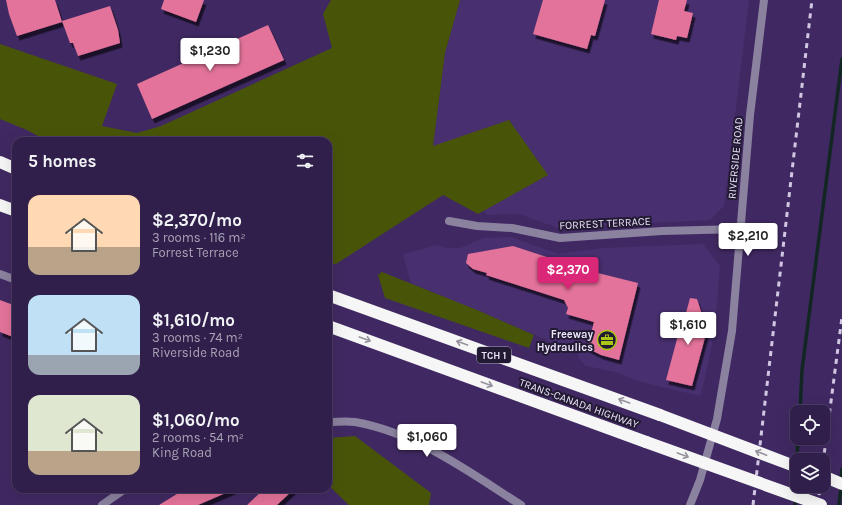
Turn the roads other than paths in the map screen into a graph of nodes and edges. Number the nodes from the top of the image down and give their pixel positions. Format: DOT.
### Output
graph roads {
  1 [pos="764,0"];
  2 [pos="0,162"];
  3 [pos="12,167"];
  4 [pos="0,205"];
  5 [pos="12,210"];
  6 [pos="449,221"];
  7 [pos="740,229"];
  8 [pos="0,274"];
  9 [pos="12,278"];
  10 [pos="332,296"];
  11 [pos="332,327"];
  12 [pos="332,422"];
  13 [pos="790,463"];
  14 [pos="830,479"];
  15 [pos="842,484"];
  16 [pos="119,493"];
  17 [pos="102,505"];
  18 [pos="521,505"];
  19 [pos="690,505"];
  20 [pos="820,505"];
  1 -- 7 [label="street, RIVERSIDE ROAD"];
  2 -- 3 [label="highway"];
  4 -- 5 [label="highway"];
  6 -- 7 [label="street, FORREST TERRACE"];
  7 -- 19 [label="street, RIVERSIDE ROAD"];
  8 -- 9 [label="street"];
  13 -- 10 [label="highway, TRANS-CANADA HIGHWAY / TCH 1, one-way, bridge"];
  11 -- 20 [label="highway, TRANS-CANADA HIGHWAY / TCH 1, one-way, bridge"];
  12 -- 18 [label="street"];
  14 -- 15 [label="highway"];
  16 -- 17 [label="street"];
}
